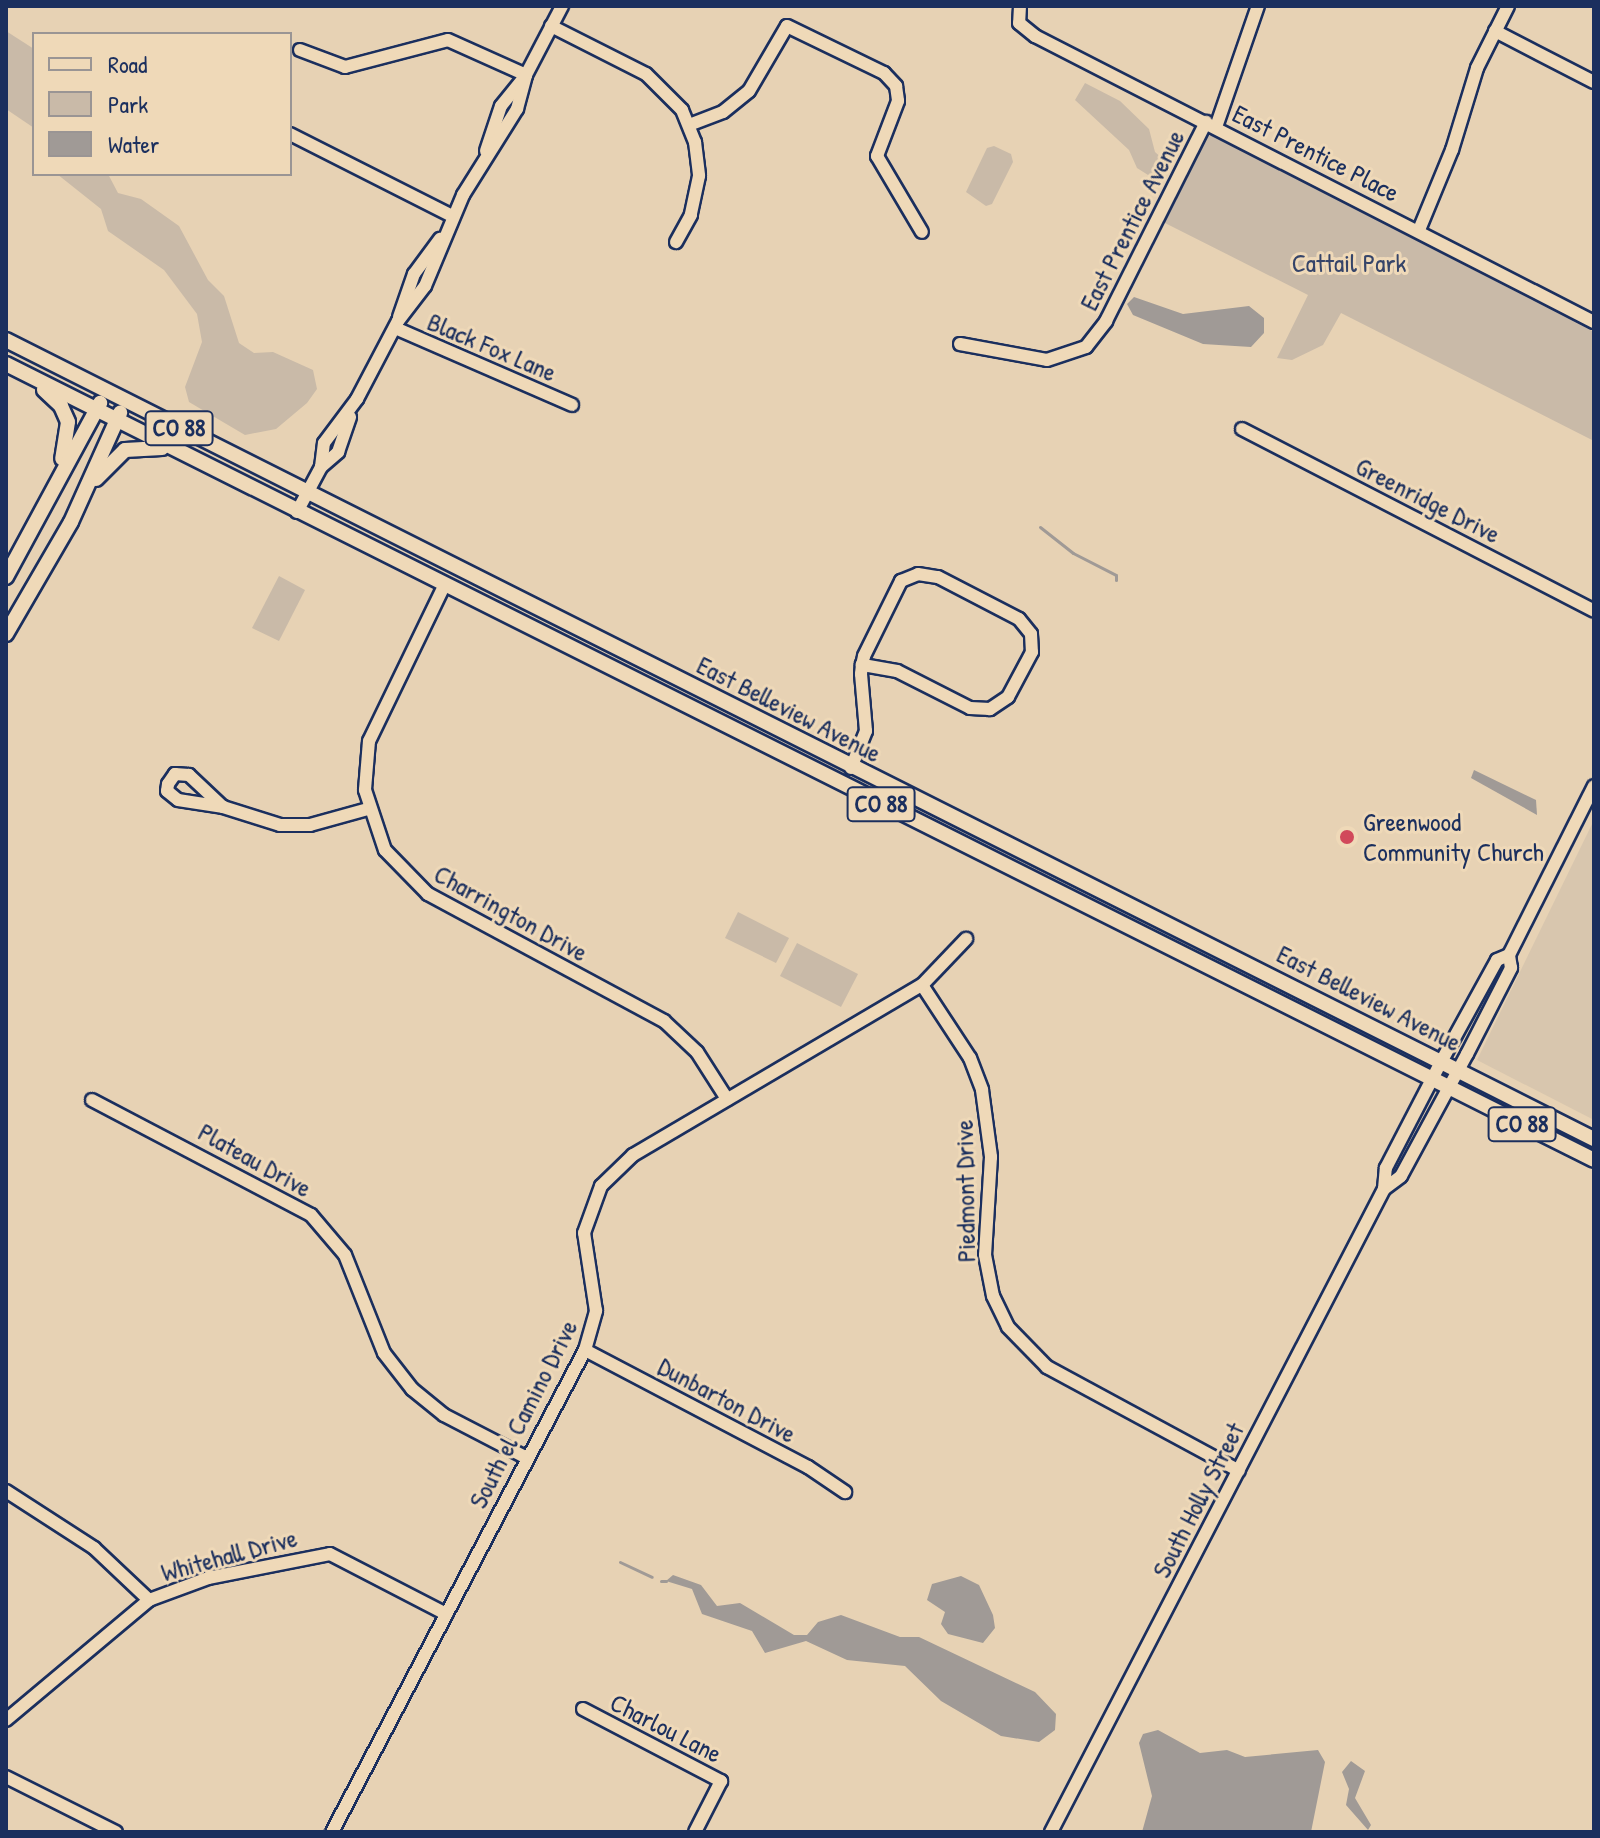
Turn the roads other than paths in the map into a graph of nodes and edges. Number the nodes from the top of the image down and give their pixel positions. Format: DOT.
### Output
graph roads {
  1 [pos="562,6"];
  2 [pos="1020,6"];
  3 [pos="1258,6"];
  4 [pos="1508,6"];
  5 [pos="551,26"];
  6 [pos="1495,31"];
  7 [pos="300,50"];
  8 [pos="526,75"];
  9 [pos="1594,82"];
  10 [pos="689,125"];
  11 [pos="1211,125"];
  12 [pos="292,135"];
  13 [pos="452,216"];
  14 [pos="1419,230"];
  15 [pos="922,232"];
  16 [pos="676,242"];
  17 [pos="1594,322"];
  18 [pos="397,325"];
  19 [pos="6,340"];
  20 [pos="960,344"];
  21 [pos="6,364"];
  22 [pos="26,374"];
  23 [pos="105,392"];
  24 [pos="125,402"];
  25 [pos="572,405"];
  26 [pos="96,411"];
  27 [pos="116,421"];
  28 [pos="1242,429"];
  29 [pos="174,450"];
  30 [pos="57,477"];
  31 [pos="86,492"];
  32 [pos="308,492"];
  33 [pos="297,512"];
  34 [pos="6,577"];
  35 [pos="445,584"];
  36 [pos="1594,611"];
  37 [pos="6,634"];
  38 [pos="862,665"];
  39 [pos="851,768"];
  40 [pos="1594,786"];
  41 [pos="223,807"];
  42 [pos="368,809"];
  43 [pos="966,939"];
  44 [pos="1509,955"];
  45 [pos="922,985"];
  46 [pos="1441,1062"];
  47 [pos="1458,1070"];
  48 [pos="1432,1078"];
  49 [pos="1449,1087"];
  50 [pos="727,1099"];
  51 [pos="92,1100"];
  52 [pos="1594,1139"];
  53 [pos="1594,1160"];
  54 [pos="1384,1189"];
  55 [pos="585,1350"];
  56 [pos="525,1457"];
  57 [pos="1239,1471"];
  58 [pos="6,1491"];
  59 [pos="845,1492"];
  60 [pos="149,1600"];
  61 [pos="446,1614"];
  62 [pos="583,1709"];
  63 [pos="6,1720"];
  64 [pos="6,1777"];
  65 [pos="116,1832"];
  66 [pos="332,1832"];
  67 [pos="695,1832"];
  68 [pos="1051,1832"];
  1 -- 5 [label="street"];
  2 -- 11 [label="street, East Prentice Place"];
  3 -- 11 [label="street, East Prentice Avenue"];
  4 -- 6 [label="street"];
  5 -- 8 [label="street"];
  5 -- 10 [label="street"];
  6 -- 9 [label="street"];
  6 -- 14 [label="street"];
  7 -- 8 [label="street"];
  8 -- 13 [label="street"];
  10 -- 15 [label="street"];
  10 -- 16 [label="street"];
  11 -- 14 [label="street, East Prentice Place"];
  11 -- 20 [label="street, East Prentice Avenue"];
  12 -- 13 [label="street"];
  13 -- 18 [label="street"];
  14 -- 17 [label="street, East Prentice Place"];
  18 -- 25 [label="street, Black Fox Lane"];
  18 -- 32 [label="street"];
  19 -- 23 [label="main road, East Belleview Avenue / CO 88"];
  21 -- 22 [label="main road, East Belleview Avenue / CO 88"];
  22 -- 26 [label="main road, East Belleview Avenue / CO 88"];
  22 -- 30 [label="main road"];
  23 -- 24 [label="main road, East Belleview Avenue / CO 88"];
  23 -- 26 [label="main road"];
  24 -- 27 [label="main road"];
  24 -- 32 [label="main road, East Belleview Avenue / CO 88"];
  26 -- 27 [label="main road, East Belleview Avenue / CO 88"];
  26 -- 30 [label="main road"];
  27 -- 29 [label="main road, East Belleview Avenue / CO 88"];
  27 -- 31 [label="main road"];
  28 -- 36 [label="street, Greenridge Drive"];
  29 -- 31 [label="main road"];
  29 -- 33 [label="main road, East Belleview Avenue / CO 88"];
  30 -- 34 [label="main road"];
  31 -- 37 [label="main road"];
  32 -- 33 [label="street"];
  32 -- 39 [label="main road, East Belleview Avenue / CO 88"];
  33 -- 35 [label="main road, East Belleview Avenue / CO 88"];
  35 -- 42 [label="street, Charrington Drive"];
  35 -- 48 [label="main road, East Belleview Avenue / CO 88"];
  38 -- 38 [label="street"];
  38 -- 39 [label="street"];
  39 -- 46 [label="main road, East Belleview Avenue / CO 88"];
  40 -- 44 [label="street, South Holly Street"];
  41 -- 42 [label="street"];
  42 -- 50 [label="street, Charrington Drive"];
  43 -- 45 [label="street, South el Camino Drive"];
  44 -- 46 [label="street, South Holly Street"];
  44 -- 47 [label="street, South Holly Street"];
  45 -- 50 [label="street, South el Camino Drive"];
  45 -- 57 [label="street, Piedmont Drive"];
  46 -- 47 [label="main road, East Belleview Avenue / CO 88"];
  46 -- 48 [label="street, South Holly Street"];
  47 -- 49 [label="street, South Holly Street"];
  47 -- 52 [label="main road, East Belleview Avenue / CO 88"];
  48 -- 49 [label="main road, East Belleview Avenue / CO 88"];
  48 -- 54 [label="street, South Holly Street"];
  49 -- 53 [label="main road, East Belleview Avenue / CO 88"];
  49 -- 54 [label="street, South Holly Street"];
  50 -- 55 [label="street, South el Camino Drive"];
  51 -- 56 [label="street, Plateau Drive"];
  54 -- 57 [label="street, South Holly Street"];
  55 -- 56 [label="street, South el Camino Drive"];
  55 -- 59 [label="street, Dunbarton Drive"];
  56 -- 61 [label="street, South el Camino Drive"];
  57 -- 68 [label="street, South Holly Street"];
  58 -- 60 [label="street"];
  60 -- 61 [label="street, Whitehall Drive"];
  60 -- 63 [label="street, Whitehall Drive"];
  61 -- 66 [label="street, South el Camino Drive"];
  62 -- 67 [label="street, Charlou Lane"];
  64 -- 65 [label="street"];
}
